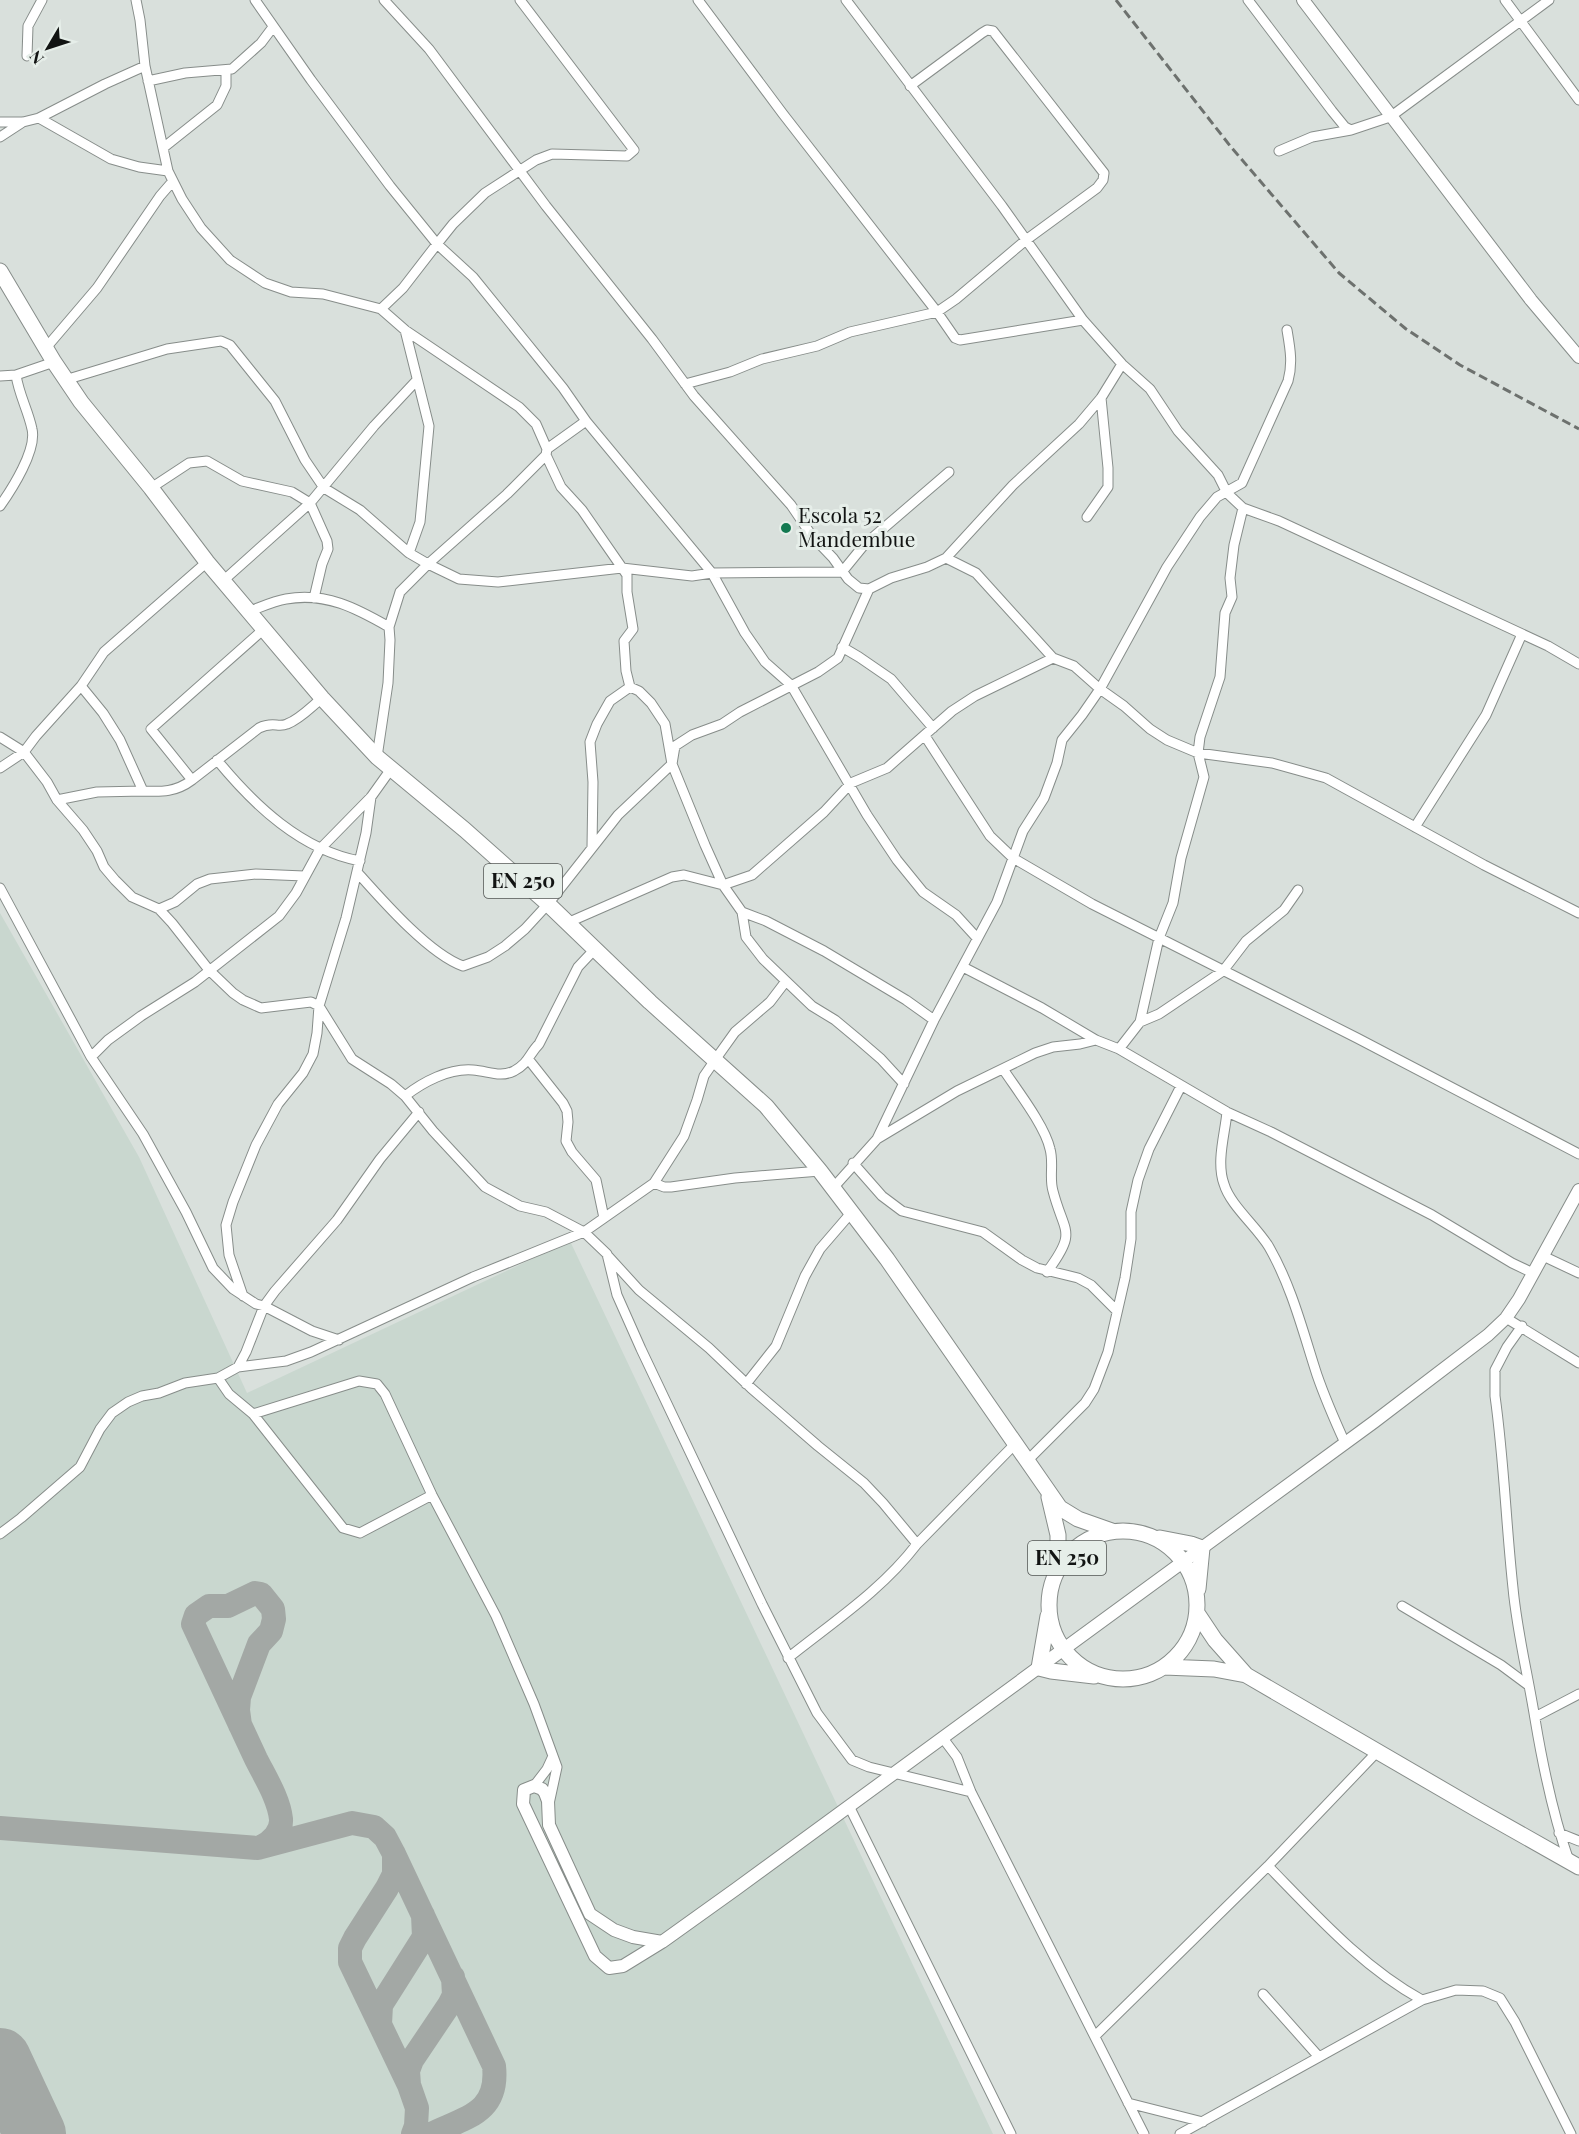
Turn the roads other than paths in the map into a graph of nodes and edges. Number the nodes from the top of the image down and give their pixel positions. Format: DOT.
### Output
graph roads {
  1 [pos="42,0"];
  2 [pos="136,0"];
  3 [pos="255,0"];
  4 [pos="384,0"];
  5 [pos="520,0"];
  6 [pos="698,0"];
  7 [pos="846,0"];
  8 [pos="1248,0"];
  9 [pos="1303,0"];
  10 [pos="1505,0"];
  11 [pos="1549,0"];
  12 [pos="1521,21"];
  13 [pos="273,27"];
  14 [pos="27,56"];
  15 [pos="145,66"];
  16 [pos="226,70"];
  17 [pos="148,81"];
  18 [pos="910,86"];
  19 [pos="1579,100"];
  20 [pos="1390,117"];
  21 [pos="39,118"];
  22 [pos="0,122"];
  23 [pos="23,122"];
  24 [pos="1351,130"];
  25 [pos="0,137"];
  26 [pos="163,148"];
  27 [pos="1279,151"];
  28 [pos="519,170"];
  29 [pos="168,171"];
  30 [pos="173,181"];
  31 [pos="1026,240"];
  32 [pos="437,244"];
  33 [pos="0,271"];
  34 [pos="381,309"];
  35 [pos="936,312"];
  36 [pos="1083,320"];
  37 [pos="405,330"];
  38 [pos="1287,330"];
  39 [pos="50,356"];
  40 [pos="1579,357"];
  41 [pos="1122,364"];
  42 [pos="16,375"];
  43 [pos="0,376"];
  44 [pos="65,380"];
  45 [pos="417,380"];
  46 [pos="685,384"];
  47 [pos="1101,398"];
  48 [pos="586,421"];
  49 [pos="547,452"];
  50 [pos="949,472"];
  51 [pos="151,488"];
  52 [pos="324,488"];
  53 [pos="1227,493"];
  54 [pos="310,503"];
  55 [pos="0,506"];
  56 [pos="1244,508"];
  57 [pos="1087,517"];
  58 [pos="409,553"];
  59 [pos="946,558"];
  60 [pos="207,562"];
  61 [pos="428,564"];
  62 [pos="622,568"];
  63 [pos="842,572"];
  64 [pos="712,573"];
  65 [pos="224,580"];
  66 [pos="870,589"];
  67 [pos="314,598"];
  68 [pos="250,611"];
  69 [pos="389,627"];
  70 [pos="264,629"];
  71 [pos="1522,634"];
  72 [pos="842,647"];
  73 [pos="1053,658"];
  74 [pos="1579,664"];
  75 [pos="81,686"];
  76 [pos="791,686"];
  77 [pos="630,687"];
  78 [pos="1100,689"];
  79 [pos="322,698"];
  80 [pos="933,728"];
  81 [pos="925,736"];
  82 [pos="0,737"];
  83 [pos="24,752"];
  84 [pos="1198,753"];
  85 [pos="377,757"];
  86 [pos="218,760"];
  87 [pos="672,764"];
  88 [pos="0,768"];
  89 [pos="391,769"];
  90 [pos="192,780"];
  91 [pos="851,783"];
  92 [pos="143,791"];
  93 [pos="371,797"];
  94 [pos="57,800"];
  95 [pos="1415,827"];
  96 [pos="592,847"];
  97 [pos="320,849"];
  98 [pos="1013,858"];
  99 [pos="360,861"];
  100 [pos="357,872"];
  101 [pos="304,876"];
  102 [pos="723,885"];
  103 [pos="0,888"];
  104 [pos="1298,890"];
  105 [pos="548,904"];
  106 [pos="159,909"];
  107 [pos="741,912"];
  108 [pos="1579,913"];
  109 [pos="567,923"];
  110 [pos="977,938"];
  111 [pos="1159,938"];
  112 [pos="594,950"];
  113 [pos="963,968"];
  114 [pos="209,970"];
  115 [pos="1223,971"];
  116 [pos="786,981"];
  117 [pos="319,1006"];
  118 [pos="934,1020"];
  119 [pos="1140,1022"];
  120 [pos="1096,1040"];
  121 [pos="1119,1049"];
  122 [pos="91,1057"];
  123 [pos="529,1059"];
  124 [pos="715,1060"];
  125 [pos="1003,1069"];
  126 [pos="904,1084"];
  127 [pos="1181,1086"];
  128 [pos="405,1096"];
  129 [pos="418,1112"];
  130 [pos="1227,1112"];
  131 [pos="877,1139"];
  132 [pos="1579,1154"];
  133 [pos="853,1163"];
  134 [pos="820,1171"];
  135 [pos="654,1183"];
  136 [pos="833,1188"];
  137 [pos="1579,1190"];
  138 [pos="851,1213"];
  139 [pos="604,1218"];
  140 [pos="584,1232"];
  141 [pos="607,1254"];
  142 [pos="1543,1256"];
  143 [pos="1047,1272"];
  144 [pos="1533,1273"];
  145 [pos="1579,1274"];
  146 [pos="243,1296"];
  147 [pos="264,1306"];
  148 [pos="1117,1311"];
  149 [pos="1506,1318"];
  150 [pos="1522,1326"];
  151 [pos="339,1341"];
  152 [pos="1579,1363"];
  153 [pos="238,1367"];
  154 [pos="218,1378"];
  155 [pos="746,1384"];
  156 [pos="253,1414"];
  157 [pos="1016,1443"];
  158 [pos="1345,1443"];
  159 [pos="1027,1461"];
  160 [pos="1048,1491"];
  161 [pos="432,1495"];
  162 [pos="1112,1532"];
  163 [pos="0,1534"];
  164 [pos="1151,1536"];
  165 [pos="917,1544"];
  166 [pos="1202,1548"];
  167 [pos="1183,1561"];
  168 [pos="1058,1569"];
  169 [pos="1197,1595"];
  170 [pos="1402,1605"];
  171 [pos="1049,1610"];
  172 [pos="1197,1613"];
  173 [pos="1064,1649"];
  174 [pos="788,1658"];
  175 [pos="1164,1667"];
  176 [pos="1039,1668"];
  177 [pos="1246,1675"];
  178 [pos="1111,1678"];
  179 [pos="1528,1685"];
  180 [pos="1579,1694"];
  181 [pos="1535,1717"];
  182 [pos="942,1737"];
  183 [pos="1377,1752"];
  184 [pos="553,1756"];
  185 [pos="894,1772"];
  186 [pos="534,1786"];
  187 [pos="970,1792"];
  188 [pos="849,1806"];
  189 [pos="548,1809"];
  190 [pos="1559,1833"];
  191 [pos="1579,1841"];
  192 [pos="1574,1864"];
  193 [pos="1268,1866"];
  194 [pos="663,1942"];
  195 [pos="1263,1994"];
  196 [pos="1422,2000"];
  197 [pos="1095,2036"];
  198 [pos="1319,2057"];
  199 [pos="1128,2103"];
  200 [pos="1203,2122"];
  201 [pos="1011,2134"];
  202 [pos="1144,2134"];
  203 [pos="1180,2134"];
  204 [pos="1571,2134"];
  1 -- 14 [label="street"];
  2 -- 15 [label="street"];
  3 -- 13 [label="street"];
  4 -- 28 [label="street"];
  5 -- 28 [label="street"];
  6 -- 35 [label="street"];
  7 -- 18 [label="street"];
  8 -- 24 [label="street"];
  9 -- 20 [label="street"];
  10 -- 12 [label="street"];
  11 -- 12 [label="street"];
  12 -- 19 [label="street"];
  12 -- 20 [label="street"];
  13 -- 16 [label="street"];
  13 -- 32 [label="street"];
  15 -- 17 [label="street"];
  15 -- 21 [label="street"];
  16 -- 17 [label="street"];
  16 -- 26 [label="street"];
  17 -- 26 [label="street"];
  18 -- 31 [label="street"];
  18 -- 31 [label="street"];
  20 -- 24 [label="street"];
  20 -- 40 [label="street"];
  21 -- 23 [label="street"];
  21 -- 29 [label="street"];
  22 -- 23 [label="street"];
  23 -- 25 [label="street"];
  24 -- 27 [label="street"];
  26 -- 29 [label="street"];
  28 -- 32 [label="street"];
  28 -- 46 [label="street"];
  29 -- 30 [label="street"];
  30 -- 34 [label="street"];
  30 -- 39 [label="street"];
  31 -- 35 [label="street"];
  31 -- 36 [label="street"];
  32 -- 34 [label="street"];
  32 -- 48 [label="street"];
  33 -- 39 [label="main road, EN 250"];
  34 -- 37 [label="street"];
  35 -- 36 [label="street"];
  35 -- 46 [label="street"];
  36 -- 41 [label="street"];
  37 -- 45 [label="street"];
  37 -- 49 [label="street"];
  38 -- 53 [label="street"];
  39 -- 42 [label="street"];
  39 -- 44 [label="main road, EN 250"];
  41 -- 47 [label="street"];
  41 -- 53 [label="street"];
  42 -- 43 [label="street"];
  42 -- 55 [label="street"];
  44 -- 51 [label="main road, EN 250"];
  44 -- 52 [label="street"];
  45 -- 52 [label="street"];
  45 -- 58 [label="street"];
  46 -- 63 [label="street"];
  47 -- 57 [label="street"];
  47 -- 59 [label="street"];
  48 -- 49 [label="street"];
  48 -- 64 [label="street"];
  49 -- 61 [label="street"];
  49 -- 62 [label="street"];
  50 -- 63 [label="street"];
  51 -- 54 [label="street"];
  51 -- 60 [label="main road, EN 250"];
  52 -- 54 [label="street"];
  52 -- 58 [label="street"];
  53 -- 56 [label="street"];
  53 -- 78 [label="street"];
  54 -- 65 [label="street"];
  54 -- 67 [label="street"];
  56 -- 71 [label="street"];
  56 -- 84 [label="street"];
  58 -- 61 [label="street"];
  59 -- 66 [label="street"];
  59 -- 73 [label="street"];
  60 -- 65 [label="main road, EN 250"];
  60 -- 75 [label="street"];
  61 -- 62 [label="street"];
  61 -- 69 [label="street"];
  62 -- 64 [label="street"];
  62 -- 77 [label="street"];
  63 -- 64 [label="street"];
  63 -- 66 [label="street"];
  64 -- 76 [label="street"];
  65 -- 68 [label="main road, EN 250"];
  66 -- 72 [label="street"];
  67 -- 68 [label="street"];
  67 -- 69 [label="street"];
  68 -- 70 [label="main road, EN 250"];
  69 -- 85 [label="street"];
  70 -- 79 [label="main road, EN 250"];
  70 -- 90 [label="street"];
  71 -- 74 [label="street"];
  71 -- 95 [label="street"];
  72 -- 76 [label="street"];
  72 -- 80 [label="street"];
  73 -- 78 [label="street"];
  73 -- 80 [label="street"];
  75 -- 83 [label="street"];
  75 -- 92 [label="street"];
  76 -- 87 [label="street"];
  76 -- 91 [label="street"];
  77 -- 87 [label="street"];
  77 -- 96 [label="street"];
  78 -- 84 [label="street"];
  78 -- 98 [label="street"];
  79 -- 85 [label="main road, EN 250"];
  79 -- 86 [label="street"];
  80 -- 81 [label="street"];
  81 -- 91 [label="street"];
  81 -- 98 [label="street"];
  82 -- 83 [label="street"];
  83 -- 88 [label="street"];
  83 -- 94 [label="street"];
  84 -- 95 [label="street"];
  84 -- 111 [label="street"];
  85 -- 89 [label="main road, EN 250"];
  86 -- 90 [label="street"];
  86 -- 97 [label="street"];
  87 -- 96 [label="street"];
  87 -- 102 [label="street"];
  89 -- 93 [label="street"];
  89 -- 105 [label="main road, EN 250"];
  90 -- 92 [label="street"];
  91 -- 102 [label="street"];
  91 -- 110 [label="street"];
  92 -- 94 [label="street"];
  93 -- 97 [label="street"];
  93 -- 99 [label="street"];
  94 -- 106 [label="street"];
  95 -- 108 [label="street"];
  96 -- 105 [label="street"];
  97 -- 99 [label="street"];
  97 -- 101 [label="street"];
  98 -- 110 [label="street"];
  98 -- 111 [label="street"];
  99 -- 100 [label="street"];
  100 -- 105 [label="street"];
  100 -- 117 [label="street"];
  101 -- 106 [label="street"];
  101 -- 114 [label="street"];
  102 -- 107 [label="street"];
  102 -- 109 [label="street"];
  103 -- 122 [label="street"];
  104 -- 115 [label="street"];
  105 -- 109 [label="main road, EN 250"];
  106 -- 114 [label="street"];
  107 -- 116 [label="street"];
  107 -- 118 [label="street"];
  109 -- 112 [label="main road, EN 250"];
  110 -- 113 [label="street"];
  111 -- 115 [label="street"];
  111 -- 119 [label="street"];
  112 -- 123 [label="street"];
  112 -- 124 [label="main road, EN 250"];
  113 -- 118 [label="street"];
  113 -- 120 [label="street"];
  114 -- 117 [label="street"];
  114 -- 122 [label="street"];
  115 -- 119 [label="street"];
  115 -- 132 [label="street"];
  116 -- 124 [label="street"];
  116 -- 126 [label="street"];
  117 -- 128 [label="street"];
  117 -- 146 [label="street"];
  118 -- 126 [label="street"];
  119 -- 121 [label="street"];
  120 -- 121 [label="street"];
  120 -- 125 [label="street"];
  121 -- 127 [label="street"];
  122 -- 146 [label="street"];
  123 -- 128 [label="street"];
  123 -- 139 [label="street"];
  124 -- 134 [label="main road, EN 250"];
  124 -- 135 [label="street"];
  125 -- 131 [label="street"];
  125 -- 143 [label="street"];
  126 -- 131 [label="street"];
  127 -- 130 [label="street"];
  127 -- 148 [label="street"];
  128 -- 129 [label="street"];
  129 -- 140 [label="street"];
  129 -- 147 [label="street"];
  130 -- 144 [label="street"];
  130 -- 158 [label="street"];
  131 -- 133 [label="street"];
  133 -- 136 [label="street"];
  133 -- 143 [label="street"];
  134 -- 135 [label="street"];
  134 -- 136 [label="main road, EN 250"];
  135 -- 139 [label="street"];
  136 -- 138 [label="main road, EN 250"];
  137 -- 142 [label="street"];
  138 -- 155 [label="street"];
  138 -- 157 [label="main road, EN 250"];
  139 -- 140 [label="street"];
  140 -- 141 [label="street"];
  140 -- 151 [label="street"];
  141 -- 155 [label="street"];
  141 -- 174 [label="street"];
  142 -- 144 [label="street"];
  142 -- 145 [label="street"];
  143 -- 148 [label="street"];
  144 -- 149 [label="street"];
  146 -- 147 [label="street"];
  147 -- 151 [label="street"];
  147 -- 153 [label="street"];
  148 -- 159 [label="street"];
  149 -- 150 [label="street"];
  149 -- 158 [label="street"];
  150 -- 152 [label="street"];
  150 -- 179 [label="street"];
  151 -- 153 [label="street"];
  153 -- 154 [label="street"];
  154 -- 156 [label="street"];
  154 -- 163 [label="street"];
  155 -- 165 [label="street"];
  156 -- 161 [label="street"];
  156 -- 161 [label="street"];
  157 -- 159 [label="main road, EN 250"];
  157 -- 165 [label="street"];
  158 -- 166 [label="street"];
  159 -- 160 [label="main road, EN 250"];
  160 -- 162 [label="main road, EN 250"];
  160 -- 168 [label="main road, EN 250"];
  161 -- 184 [label="street"];
  162 -- 164 [label="main road, EN 250"];
  162 -- 168 [label="main road, EN 250"];
  164 -- 166 [label="main road"];
  164 -- 167 [label="main road, EN 250"];
  165 -- 174 [label="street"];
  166 -- 167 [label="street"];
  166 -- 169 [label="main road"];
  167 -- 169 [label="main road, EN 250"];
  167 -- 173 [label="street"];
  168 -- 171 [label="main road, EN 250"];
  169 -- 172 [label="main road, EN 250"];
  170 -- 179 [label="street"];
  171 -- 173 [label="main road, EN 250"];
  171 -- 176 [label="main road"];
  172 -- 175 [label="main road, EN 250"];
  172 -- 177 [label="main road, EN 250"];
  173 -- 176 [label="street"];
  173 -- 178 [label="main road, EN 250"];
  174 -- 185 [label="street"];
  175 -- 177 [label="main road, EN 250"];
  175 -- 178 [label="main road, EN 250"];
  176 -- 178 [label="main road"];
  176 -- 182 [label="street"];
  177 -- 183 [label="main road, EN 250"];
  179 -- 181 [label="street"];
  180 -- 181 [label="street"];
  181 -- 190 [label="street"];
  182 -- 185 [label="street"];
  182 -- 187 [label="street"];
  183 -- 192 [label="main road, EN 250"];
  183 -- 193 [label="street"];
  184 -- 186 [label="street"];
  184 -- 189 [label="street"];
  185 -- 187 [label="street"];
  185 -- 188 [label="street"];
  186 -- 189 [label="street"];
  186 -- 194 [label="street"];
  187 -- 197 [label="street"];
  188 -- 194 [label="street"];
  188 -- 201 [label="street"];
  189 -- 194 [label="street"];
  190 -- 191 [label="street"];
  190 -- 192 [label="street"];
  193 -- 196 [label="street"];
  193 -- 197 [label="street"];
  195 -- 198 [label="street"];
  196 -- 198 [label="street"];
  196 -- 204 [label="street"];
  197 -- 199 [label="street"];
  198 -- 200 [label="street"];
  199 -- 200 [label="street"];
  199 -- 202 [label="street"];
  200 -- 203 [label="street"];
}
